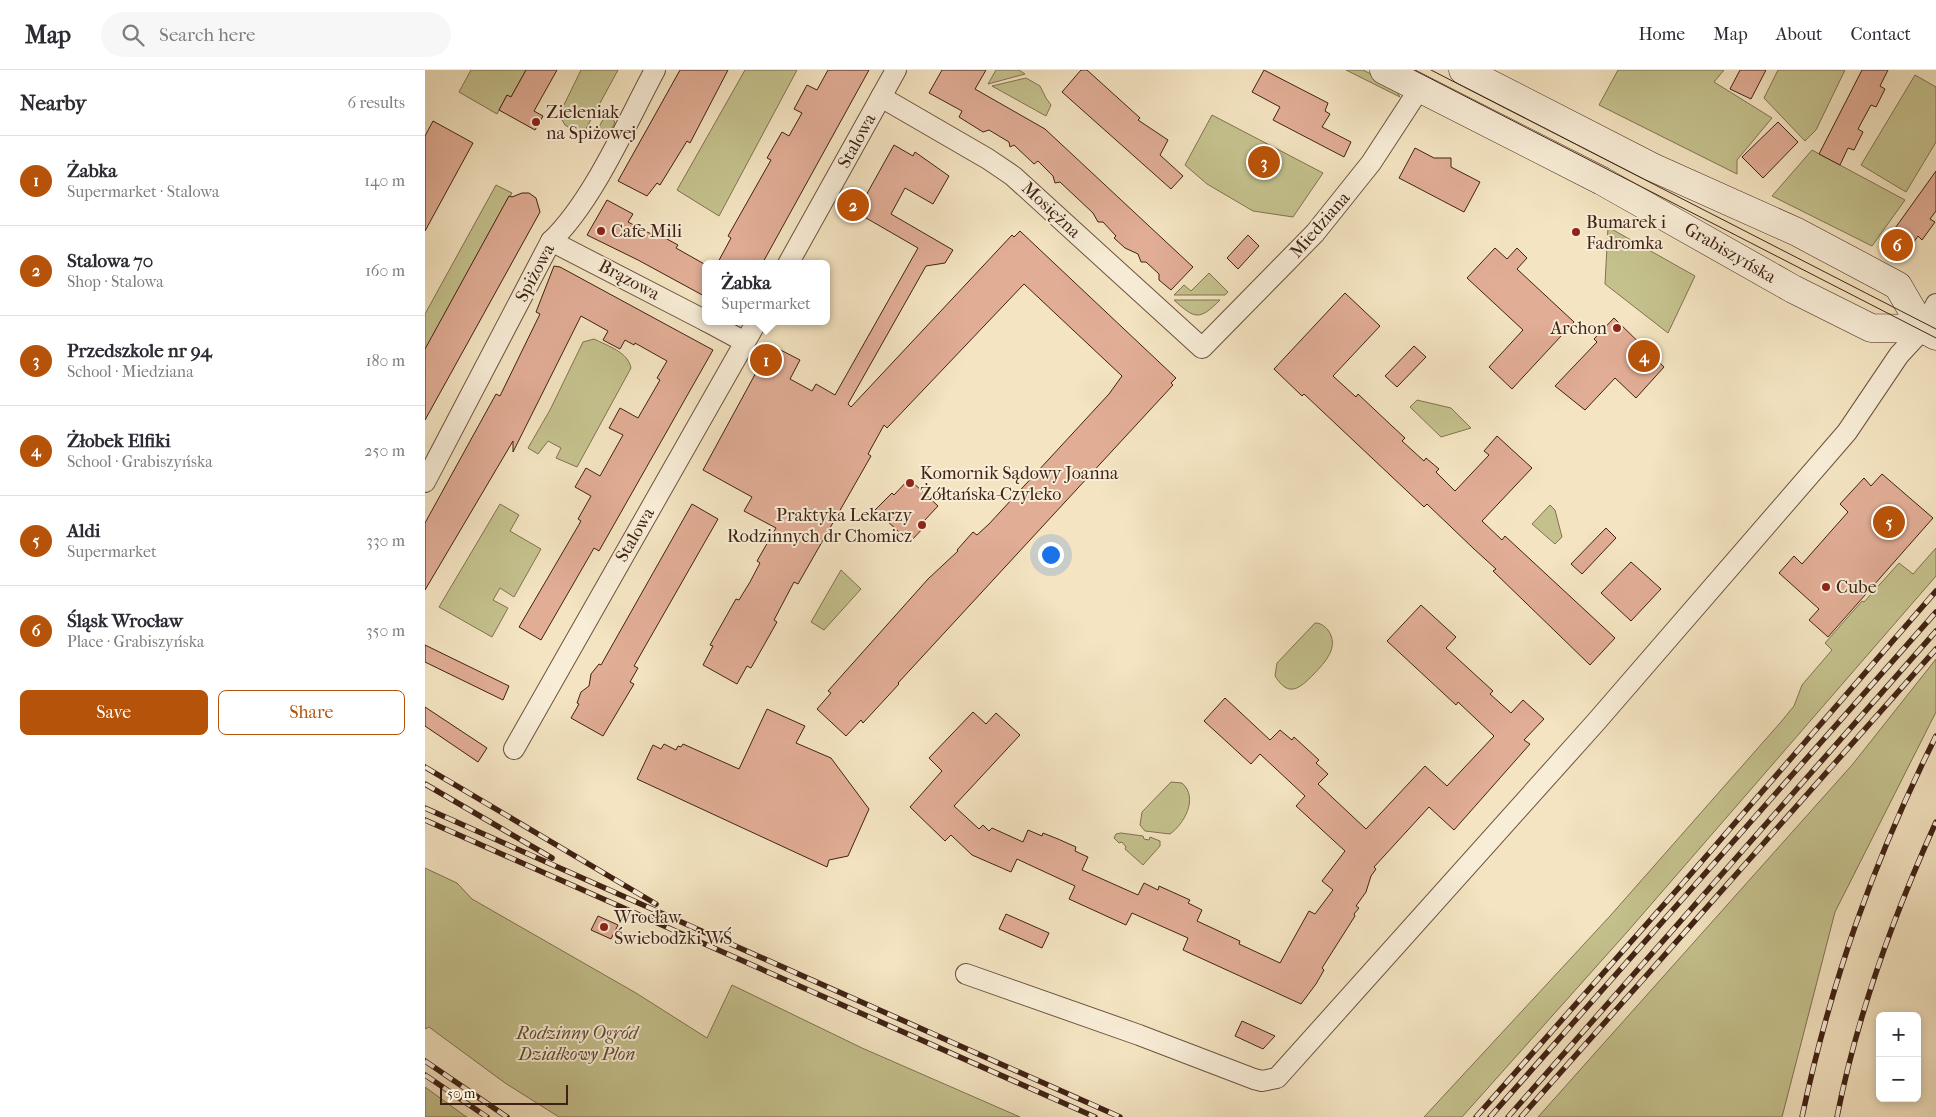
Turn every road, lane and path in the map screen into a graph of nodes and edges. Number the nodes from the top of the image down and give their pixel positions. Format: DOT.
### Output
graph roads {
  1 [pos="655,70"];
  2 [pos="896,70"];
  3 [pos="1385,70"];
  4 [pos="1463,70"];
  5 [pos="1420,88"];
  6 [pos="881,97"];
  7 [pos="551,241"];
  8 [pos="790,260"];
  9 [pos="1936,304"];
  10 [pos="702,319"];
  11 [pos="713,325"];
  12 [pos="755,325"];
  13 [pos="1929,332"];
  14 [pos="745,342"];
  15 [pos="1202,348"];
  16 [pos="425,482"];
  17 [pos="514,749"];
  18 [pos="966,974"];
  1 -- 7 [label="street, Spiżowa"];
  2 -- 6 [label="street, Stalowa"];
  3 -- 5 [label="main road, Grabiszyńska"];
  4 -- 13 [label="main road"];
  5 -- 13 [label="main road, Grabiszyńska"];
  5 -- 15 [label="street, Miedziana"];
  6 -- 8 [label="street, Stalowa"];
  6 -- 15 [label="street, Mosiężna"];
  7 -- 10 [label="street, Brązowa"];
  7 -- 16 [label="street, Spiżowa"];
  9 -- 13 [label="street"];
  11 -- 14 [label="street, Brązowa"];
  12 -- 14 [label="street, Stalowa"];
  13 -- 18 [label="street"];
  14 -- 17 [label="street, Stalowa"];
}
